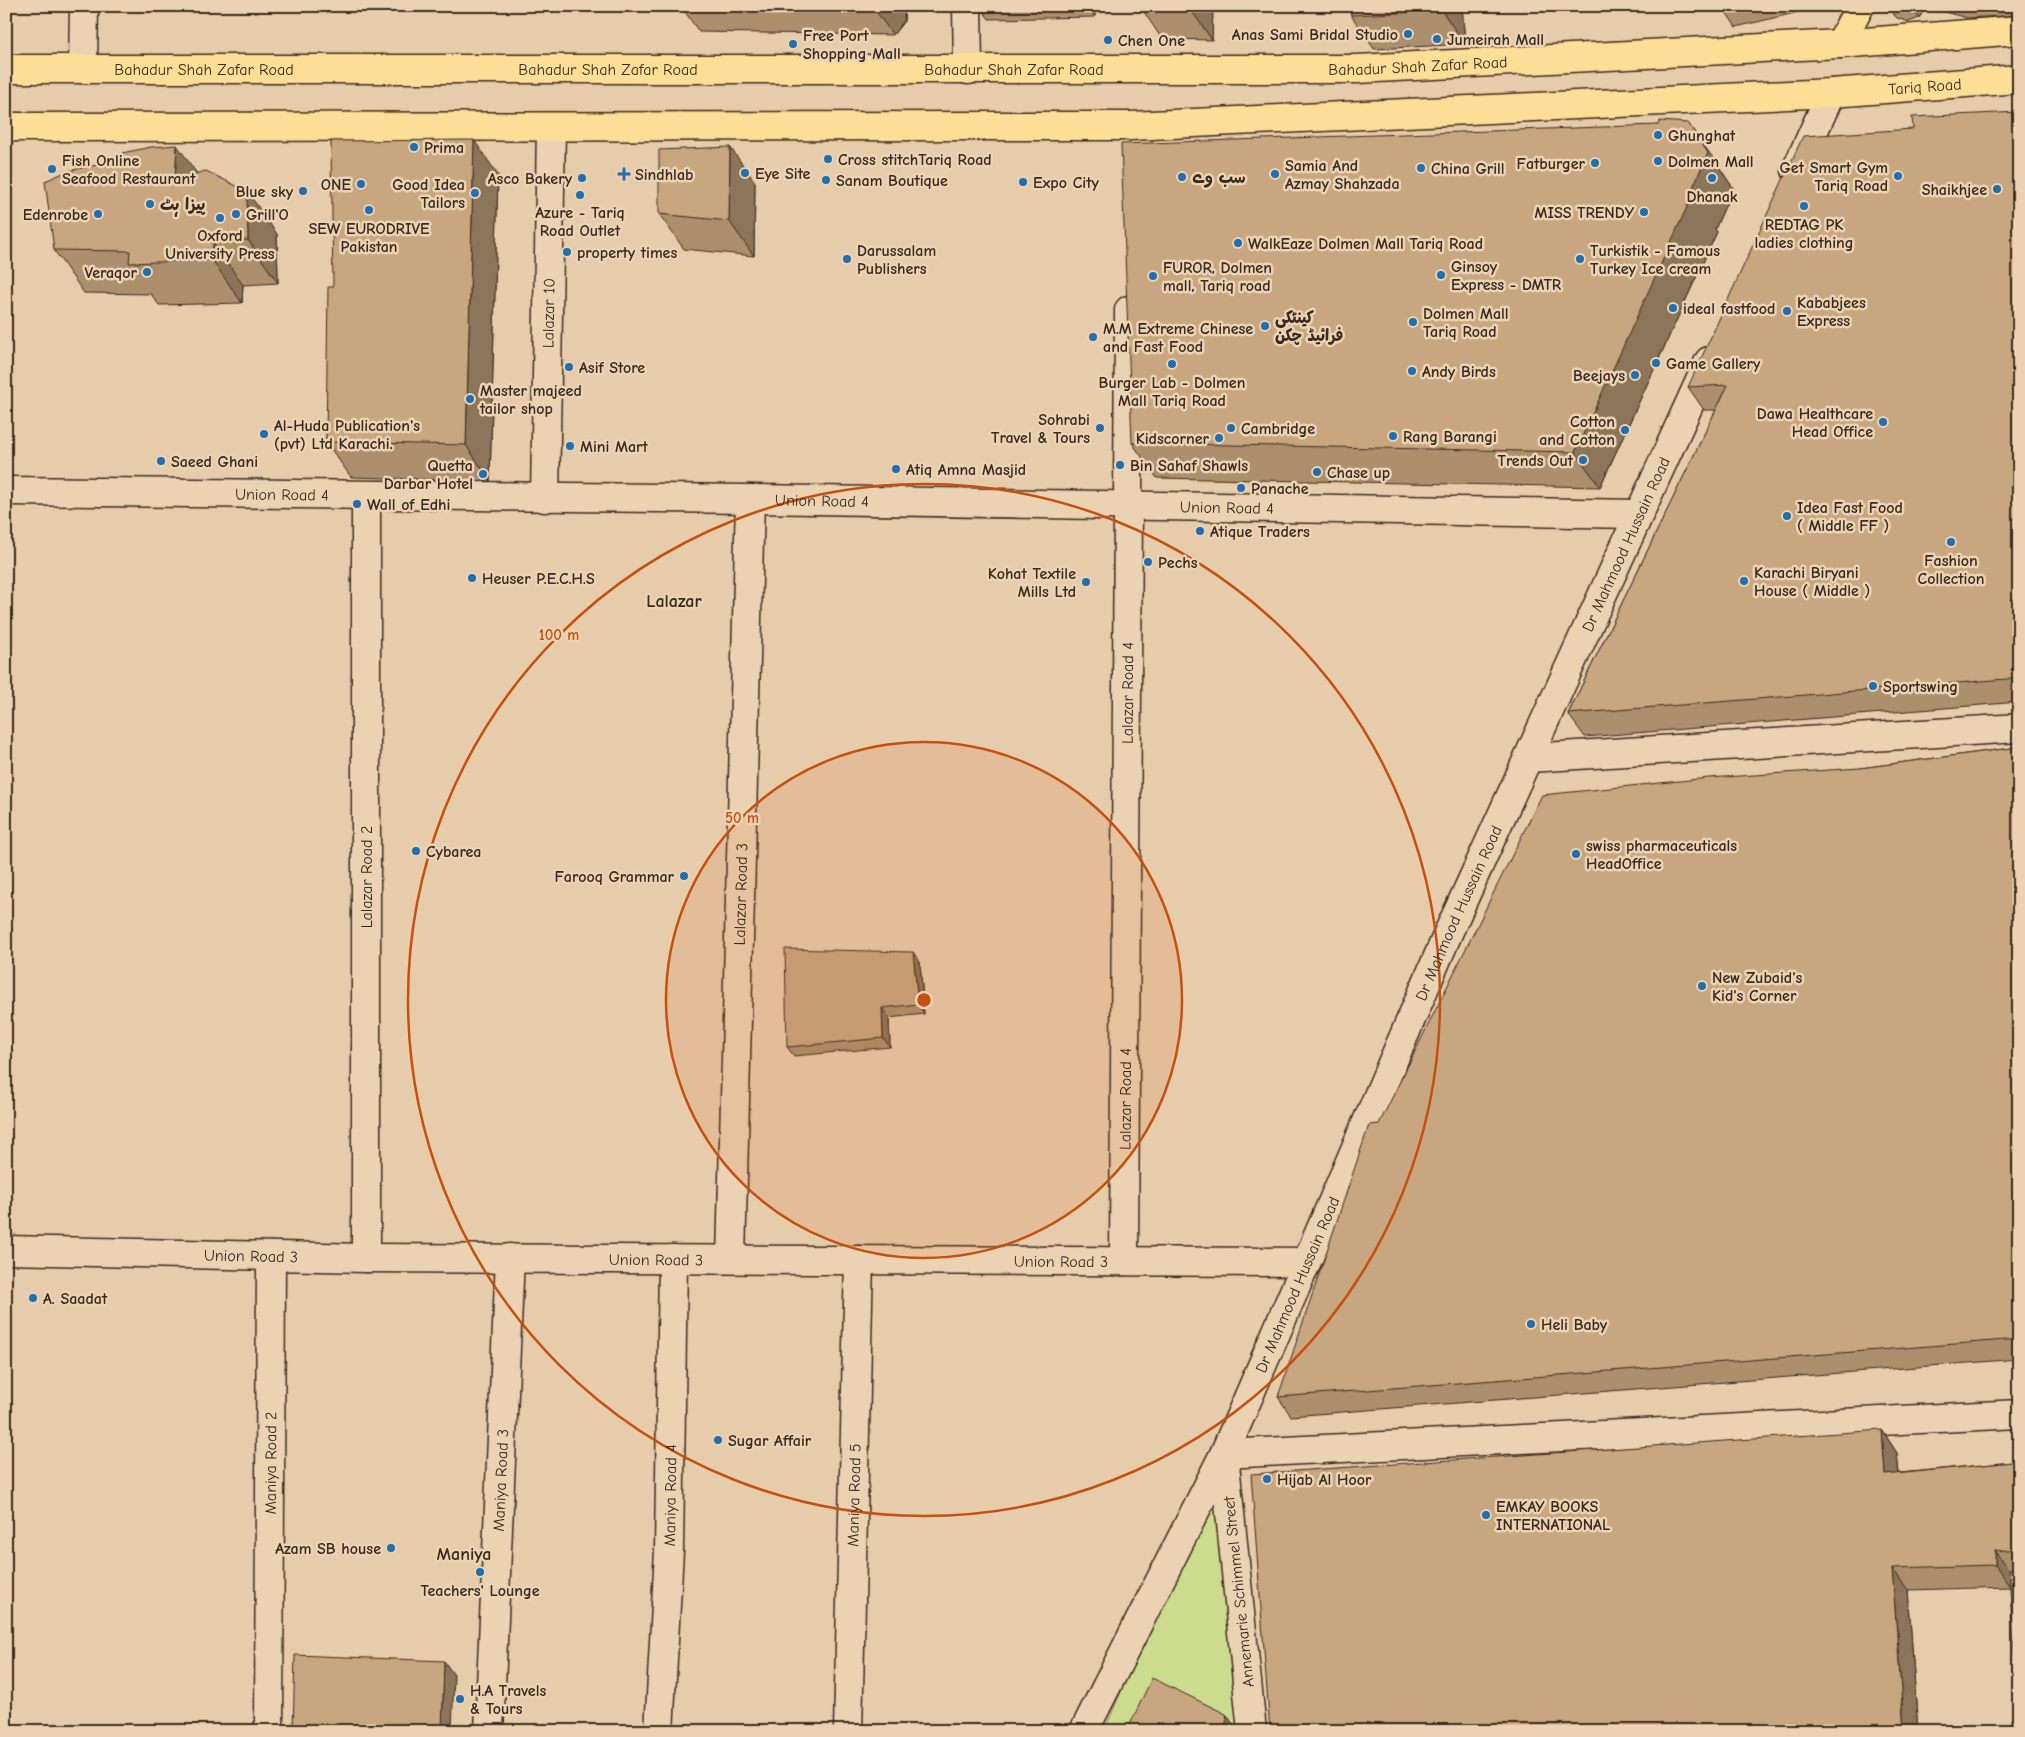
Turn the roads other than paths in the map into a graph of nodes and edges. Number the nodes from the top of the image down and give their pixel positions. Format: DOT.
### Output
graph roads {
  1 [pos="84,6"];
  2 [pos="967,6"];
  3 [pos="1860,6"];
  4 [pos="2019,30"];
  5 [pos="1840,44"];
  6 [pos="6,69"];
  7 [pos="83,69"];
  8 [pos="968,70"];
  9 [pos="2019,79"];
  10 [pos="1831,94"];
  11 [pos="1130,126"];
  12 [pos="6,127"];
  13 [pos="551,127"];
  14 [pos="1130,156"];
  15 [pos="1786,192"];
  16 [pos="1129,282"];
  17 [pos="1721,335"];
  18 [pos="6,491"];
  19 [pos="366,496"];
  20 [pos="545,498"];
  21 [pos="750,499"];
  22 [pos="1128,507"];
  23 [pos="1639,514"];
  24 [pos="2019,728"];
  25 [pos="1528,758"];
  26 [pos="6,1250"];
  27 [pos="271,1256"];
  28 [pos="366,1258"];
  29 [pos="510,1258"];
  30 [pos="673,1259"];
  31 [pos="731,1259"];
  32 [pos="859,1260"];
  33 [pos="1124,1261"];
  34 [pos="1306,1262"];
  35 [pos="2019,1414"];
  36 [pos="1224,1454"];
  37 [pos="270,1731"];
  38 [pos="489,1731"];
  39 [pos="659,1731"];
  40 [pos="848,1731"];
  41 [pos="1084,1731"];
  42 [pos="1252,1731"];
  1 -- 7 [label="street"];
  2 -- 8 [label="street"];
  3 -- 5 [label="main road"];
  4 -- 5 [label="main road"];
  5 -- 8 [label="main road, Bahadur Shah Zafar Road"];
  6 -- 7 [label="main road, Bahadur Shah Zafar Road"];
  7 -- 8 [label="main road, Bahadur Shah Zafar Road"];
  9 -- 10 [label="main road, Tariq Road"];
  10 -- 11 [label="main road"];
  10 -- 15 [label="street"];
  11 -- 13 [label="main road"];
  11 -- 14 [label="street"];
  12 -- 13 [label="main road"];
  13 -- 20 [label="street, Lalazar 10"];
  16 -- 22 [label="street, Lalazar Road 4"];
  17 -- 23 [label="street, Dr Mahmood Hussain Road"];
  18 -- 19 [label="street, Union Road 4"];
  19 -- 20 [label="street, Union Road 4"];
  19 -- 28 [label="street, Lalazar Road 2"];
  20 -- 21 [label="street, Union Road 4"];
  21 -- 22 [label="street, Union Road 4"];
  21 -- 31 [label="street, Lalazar Road 3"];
  22 -- 23 [label="street, Union Road 4"];
  22 -- 33 [label="street, Lalazar Road 4"];
  23 -- 25 [label="street, Dr Mahmood Hussain Road"];
  24 -- 25 [label="street"];
  25 -- 34 [label="street, Dr Mahmood Hussain Road"];
  26 -- 27 [label="street, Union Road 3"];
  27 -- 28 [label="street, Union Road 3"];
  27 -- 37 [label="street, Maniya Road 2"];
  28 -- 29 [label="street, Union Road 3"];
  29 -- 30 [label="street, Union Road 3"];
  29 -- 38 [label="street, Maniya Road 3"];
  30 -- 31 [label="street, Union Road 3"];
  30 -- 39 [label="street, Maniya Road 4"];
  31 -- 32 [label="street, Union Road 3"];
  32 -- 33 [label="street, Union Road 3"];
  32 -- 40 [label="street, Maniya Road 5"];
  33 -- 34 [label="street, Union Road 3"];
  34 -- 36 [label="street, Dr Mahmood Hussain Road"];
  35 -- 36 [label="street"];
  36 -- 41 [label="street, Dr Mahmood Hussain Road"];
  36 -- 42 [label="street, Annemarie Schimmel Street"];
}
